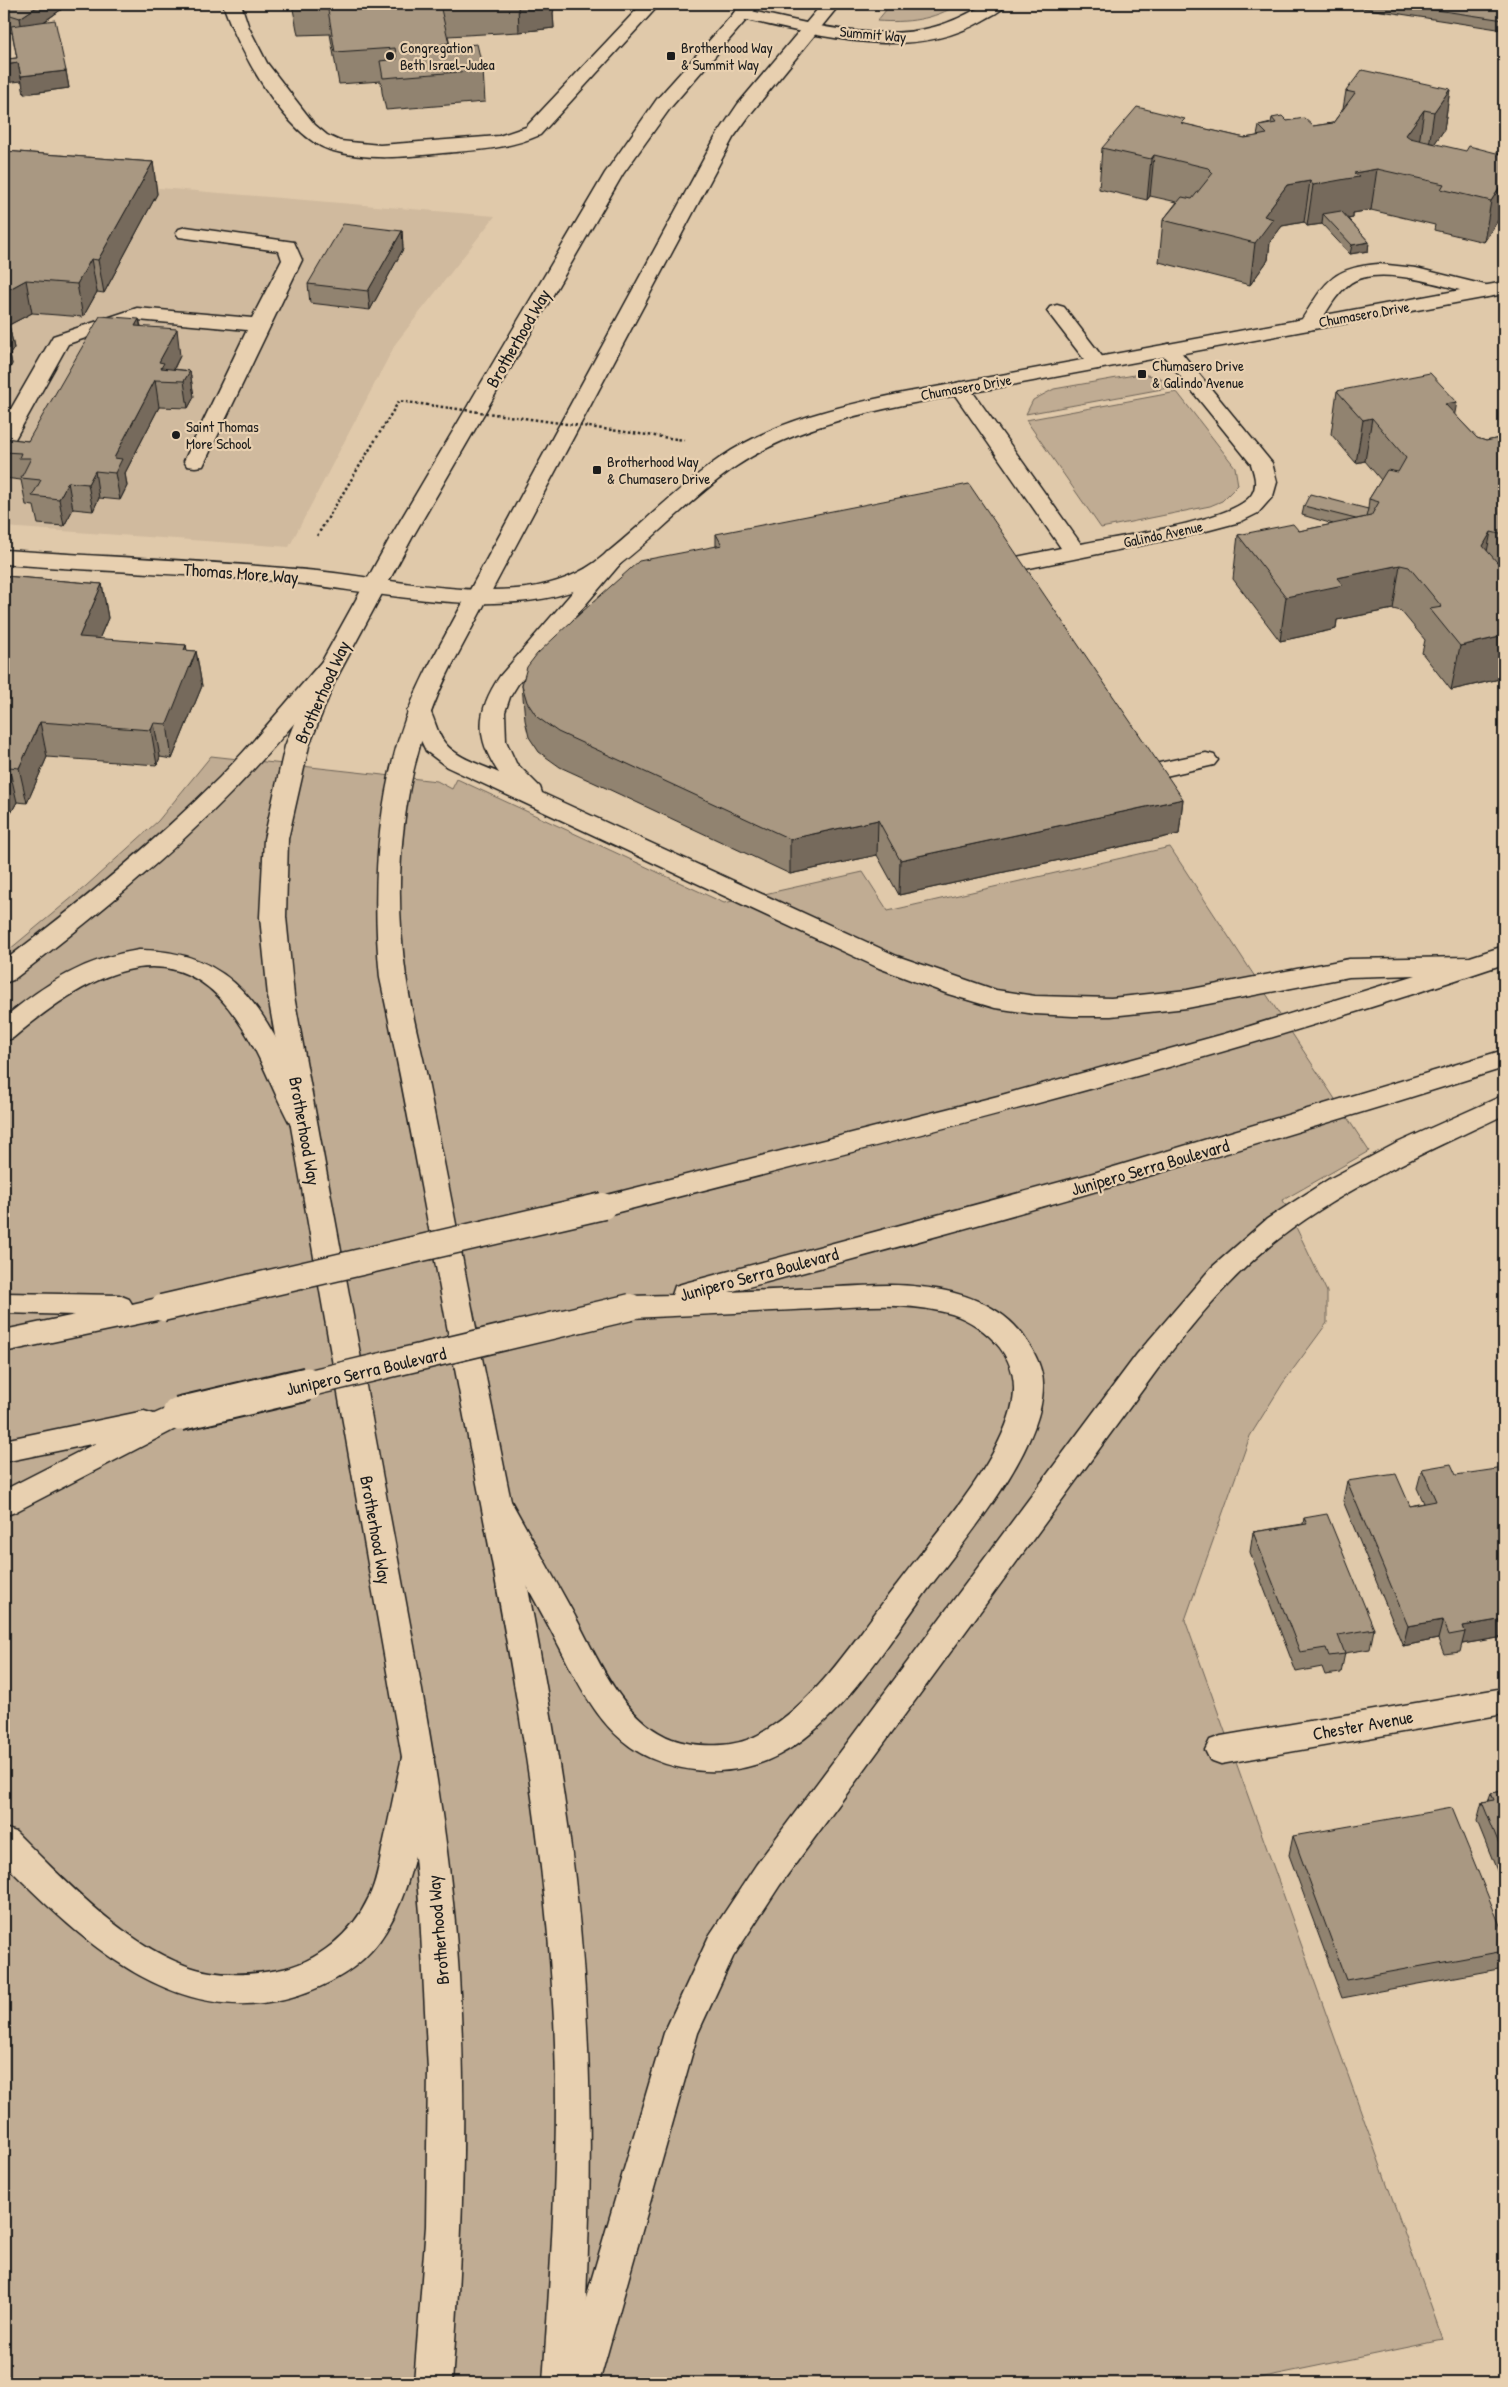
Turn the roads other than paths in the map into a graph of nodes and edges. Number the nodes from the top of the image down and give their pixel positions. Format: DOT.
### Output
graph roads {
  1 [pos="232,4"];
  2 [pos="651,4"];
  3 [pos="831,4"];
  4 [pos="998,4"];
  5 [pos="746,9"];
  6 [pos="811,27"];
  7 [pos="186,233"];
  8 [pos="1495,289"];
  9 [pos="1057,311"];
  10 [pos="1309,324"];
  11 [pos="259,325"];
  12 [pos="1170,350"];
  13 [pos="1097,363"];
  14 [pos="960,388"];
  15 [pos="4,439"];
  16 [pos="195,461"];
  17 [pos="1075,552"];
  18 [pos="4,557"];
  19 [pos="615,557"];
  20 [pos="1000,567"];
  21 [pos="375,585"];
  22 [pos="477,597"];
  23 [pos="331,665"];
  24 [pos="419,711"];
  25 [pos="1206,760"];
  26 [pos="1139,774"];
  27 [pos="560,811"];
  28 [pos="1504,955"];
  29 [pos="1471,966"];
  30 [pos="4,974"];
  31 [pos="4,1032"];
  32 [pos="1504,1058"];
  33 [pos="1504,1104"];
  34 [pos="303,1122"];
  35 [pos="4,1303"];
  36 [pos="631,1307"];
  37 [pos="162,1308"];
  38 [pos="4,1341"];
  39 [pos="180,1414"];
  40 [pos="4,1450"];
  41 [pos="495,1500"];
  42 [pos="4,1504"];
  43 [pos="1504,1701"];
  44 [pos="1222,1750"];
  45 [pos="418,1757"];
  46 [pos="4,1842"];
  47 [pos="433,2383"];
  48 [pos="562,2383"];
  49 [pos="580,2383"];
  1 -- 2 [label="main road"];
  3 -- 6 [label="main road"];
  4 -- 6 [label="main road, Summit Way"];
  5 -- 6 [label="main road, Summit Way"];
  5 -- 21 [label="main road, Brotherhood Way"];
  6 -- 22 [label="main road"];
  7 -- 11 [label="main road"];
  8 -- 10 [label="main road, Chumasero Drive"];
  8 -- 10 [label="main road"];
  9 -- 13 [label="main road"];
  10 -- 12 [label="main road, Chumasero Drive"];
  11 -- 15 [label="main road"];
  11 -- 16 [label="main road"];
  12 -- 13 [label="main road, Chumasero Drive"];
  12 -- 17 [label="main road, Galindo Avenue"];
  13 -- 14 [label="main road, Chumasero Drive"];
  14 -- 17 [label="main road"];
  14 -- 19 [label="main road, Chumasero Drive"];
  17 -- 20 [label="main road, Galindo Avenue"];
  18 -- 21 [label="main road, Thomas More Way"];
  19 -- 22 [label="main road, Chumasero Drive"];
  19 -- 27 [label="main road"];
  21 -- 22 [label="main road, Thomas More Way"];
  21 -- 23 [label="main road, Brotherhood Way"];
  22 -- 24 [label="main road"];
  23 -- 30 [label="main road"];
  23 -- 34 [label="main road, Brotherhood Way"];
  24 -- 27 [label="main road"];
  24 -- 41 [label="main road"];
  25 -- 26 [label="main road"];
  27 -- 29 [label="main road"];
  28 -- 29 [label="main road"];
  29 -- 37 [label="main road, bridge"];
  31 -- 34 [label="main road"];
  32 -- 36 [label="main road, Junipero Serra Boulevard"];
  33 -- 49 [label="main road"];
  34 -- 45 [label="main road, Brotherhood Way"];
  35 -- 37 [label="main road"];
  36 -- 39 [label="main road, Junipero Serra Boulevard, bridge"];
  36 -- 41 [label="main road"];
  37 -- 38 [label="main road"];
  39 -- 40 [label="main road, Junipero Serra Boulevard"];
  39 -- 42 [label="main road"];
  41 -- 48 [label="main road"];
  43 -- 44 [label="main road, Chester Avenue"];
  45 -- 46 [label="main road"];
  45 -- 47 [label="main road, Brotherhood Way"];
}
